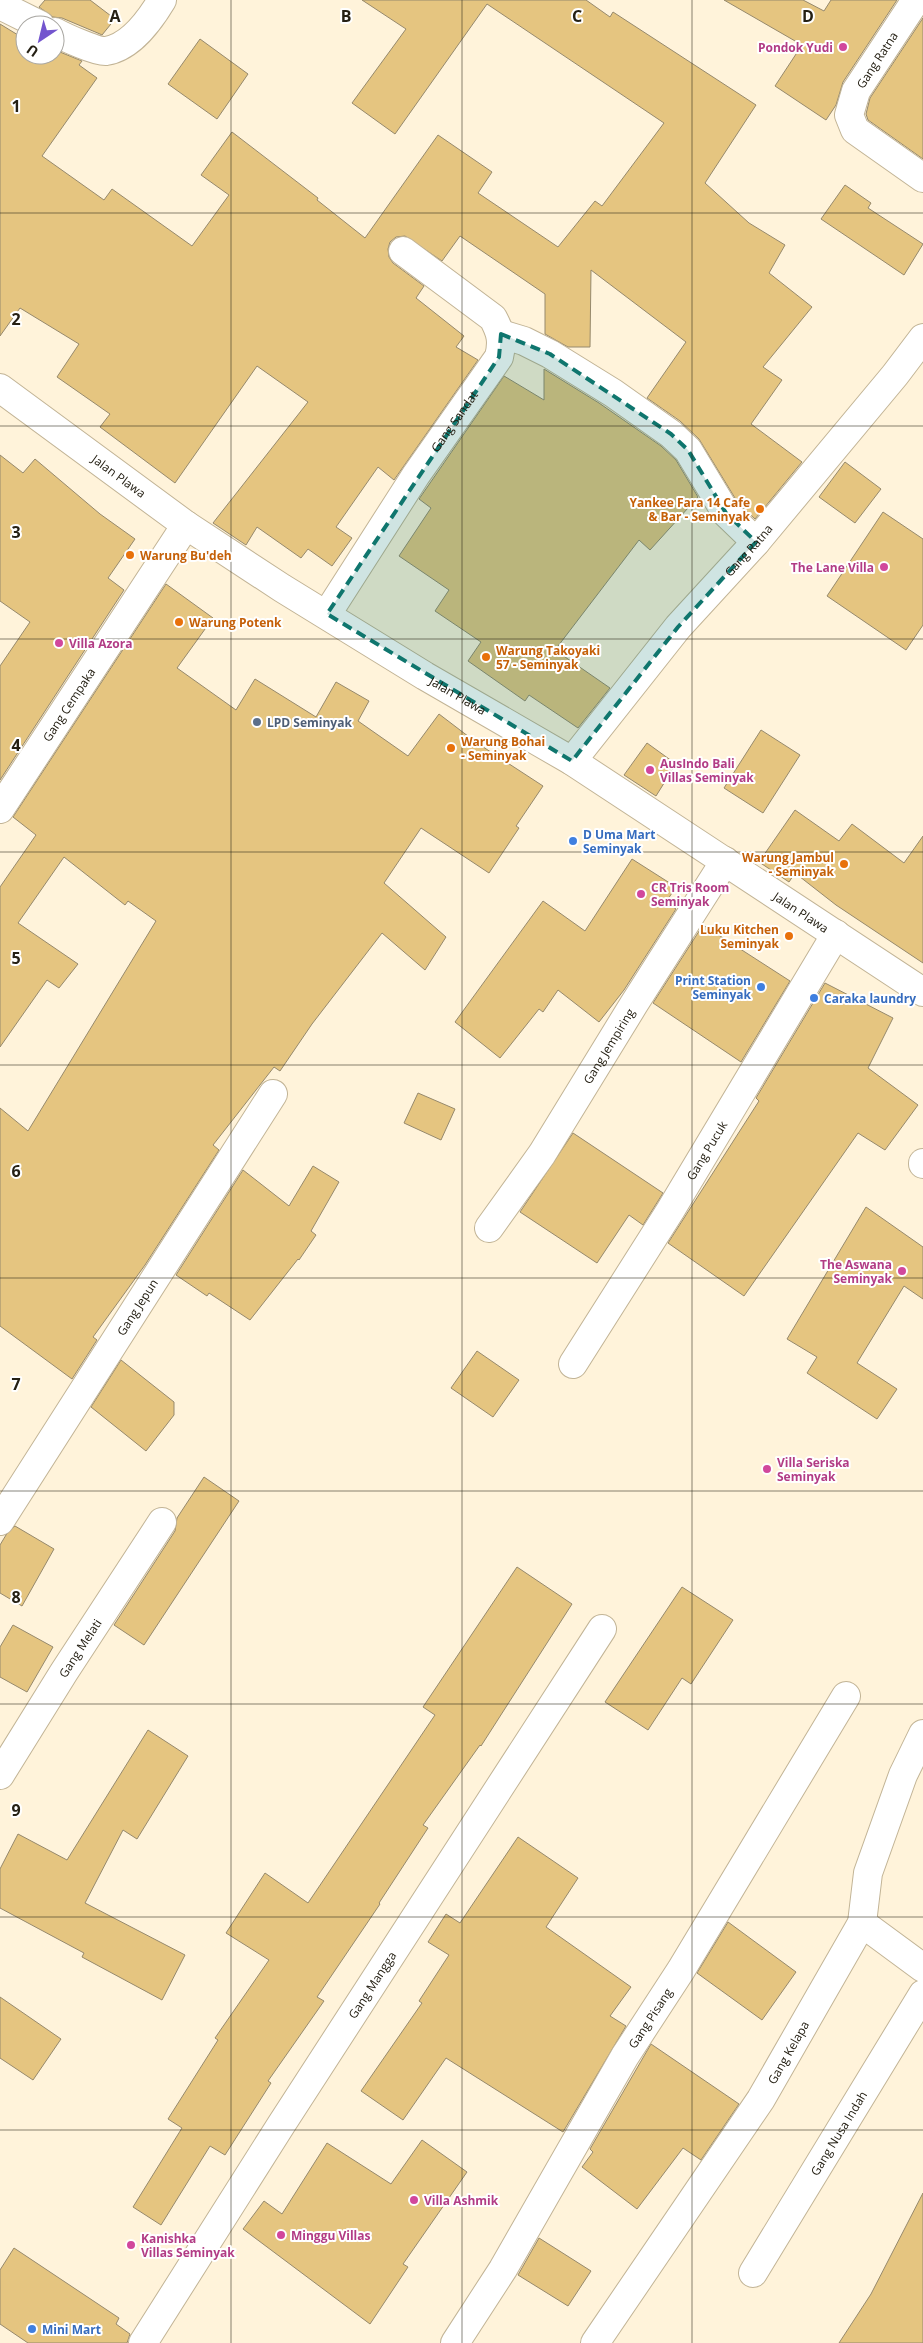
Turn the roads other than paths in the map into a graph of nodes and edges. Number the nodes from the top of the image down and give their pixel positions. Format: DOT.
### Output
graph roads {
  1 [pos="162,0"];
  2 [pos="916,0"];
  3 [pos="0,5"];
  4 [pos="20,15"];
  5 [pos="65,36"];
  6 [pos="923,178"];
  7 [pos="403,251"];
  8 [pos="501,334"];
  9 [pos="923,338"];
  10 [pos="0,388"];
  11 [pos="186,525"];
  12 [pos="756,542"];
  13 [pos="327,614"];
  14 [pos="572,760"];
  15 [pos="0,809"];
  16 [pos="725,861"];
  17 [pos="836,934"];
  18 [pos="923,992"];
  19 [pos="273,1094"];
  20 [pos="489,1228"];
  21 [pos="573,1364"];
  22 [pos="0,1521"];
  23 [pos="162,1522"];
  24 [pos="602,1629"];
  25 [pos="846,1696"];
  26 [pos="923,1734"];
  27 [pos="0,1775"];
  28 [pos="862,1923"];
  29 [pos="923,1968"];
  30 [pos="923,1994"];
  31 [pos="753,2273"];
  32 [pos="144,2343"];
  33 [pos="455,2343"];
  34 [pos="595,2343"];
  1 -- 5 [label="street"];
  2 -- 6 [label="street, Gang Ratna"];
  3 -- 4 [label="street"];
  7 -- 8 [label="street"];
  8 -- 12 [label="street"];
  8 -- 13 [label="street, Gang Sandat"];
  9 -- 12 [label="street, Gang Ratna"];
  10 -- 11 [label="street, Jalan Plawa"];
  11 -- 13 [label="street, Jalan Plawa"];
  11 -- 15 [label="street, Gang Cempaka"];
  12 -- 14 [label="street, Gang Ratna"];
  13 -- 14 [label="street, Jalan Plawa"];
  14 -- 16 [label="street, Jalan Plawa"];
  16 -- 17 [label="street, Jalan Plawa"];
  16 -- 20 [label="street, Gang Jempiring"];
  17 -- 18 [label="street, Jalan Plawa"];
  17 -- 21 [label="street, Gang Pucuk"];
  19 -- 22 [label="street, Gang Jepun"];
  23 -- 27 [label="street, Gang Melati"];
  24 -- 32 [label="street, Gang Mangga"];
  25 -- 33 [label="street, Gang Pisang"];
  26 -- 28 [label="street, Gang Kelapa"];
  28 -- 29 [label="street"];
  28 -- 34 [label="street, Gang Kelapa"];
  30 -- 31 [label="street, Gang Nusa Indah"];
}
